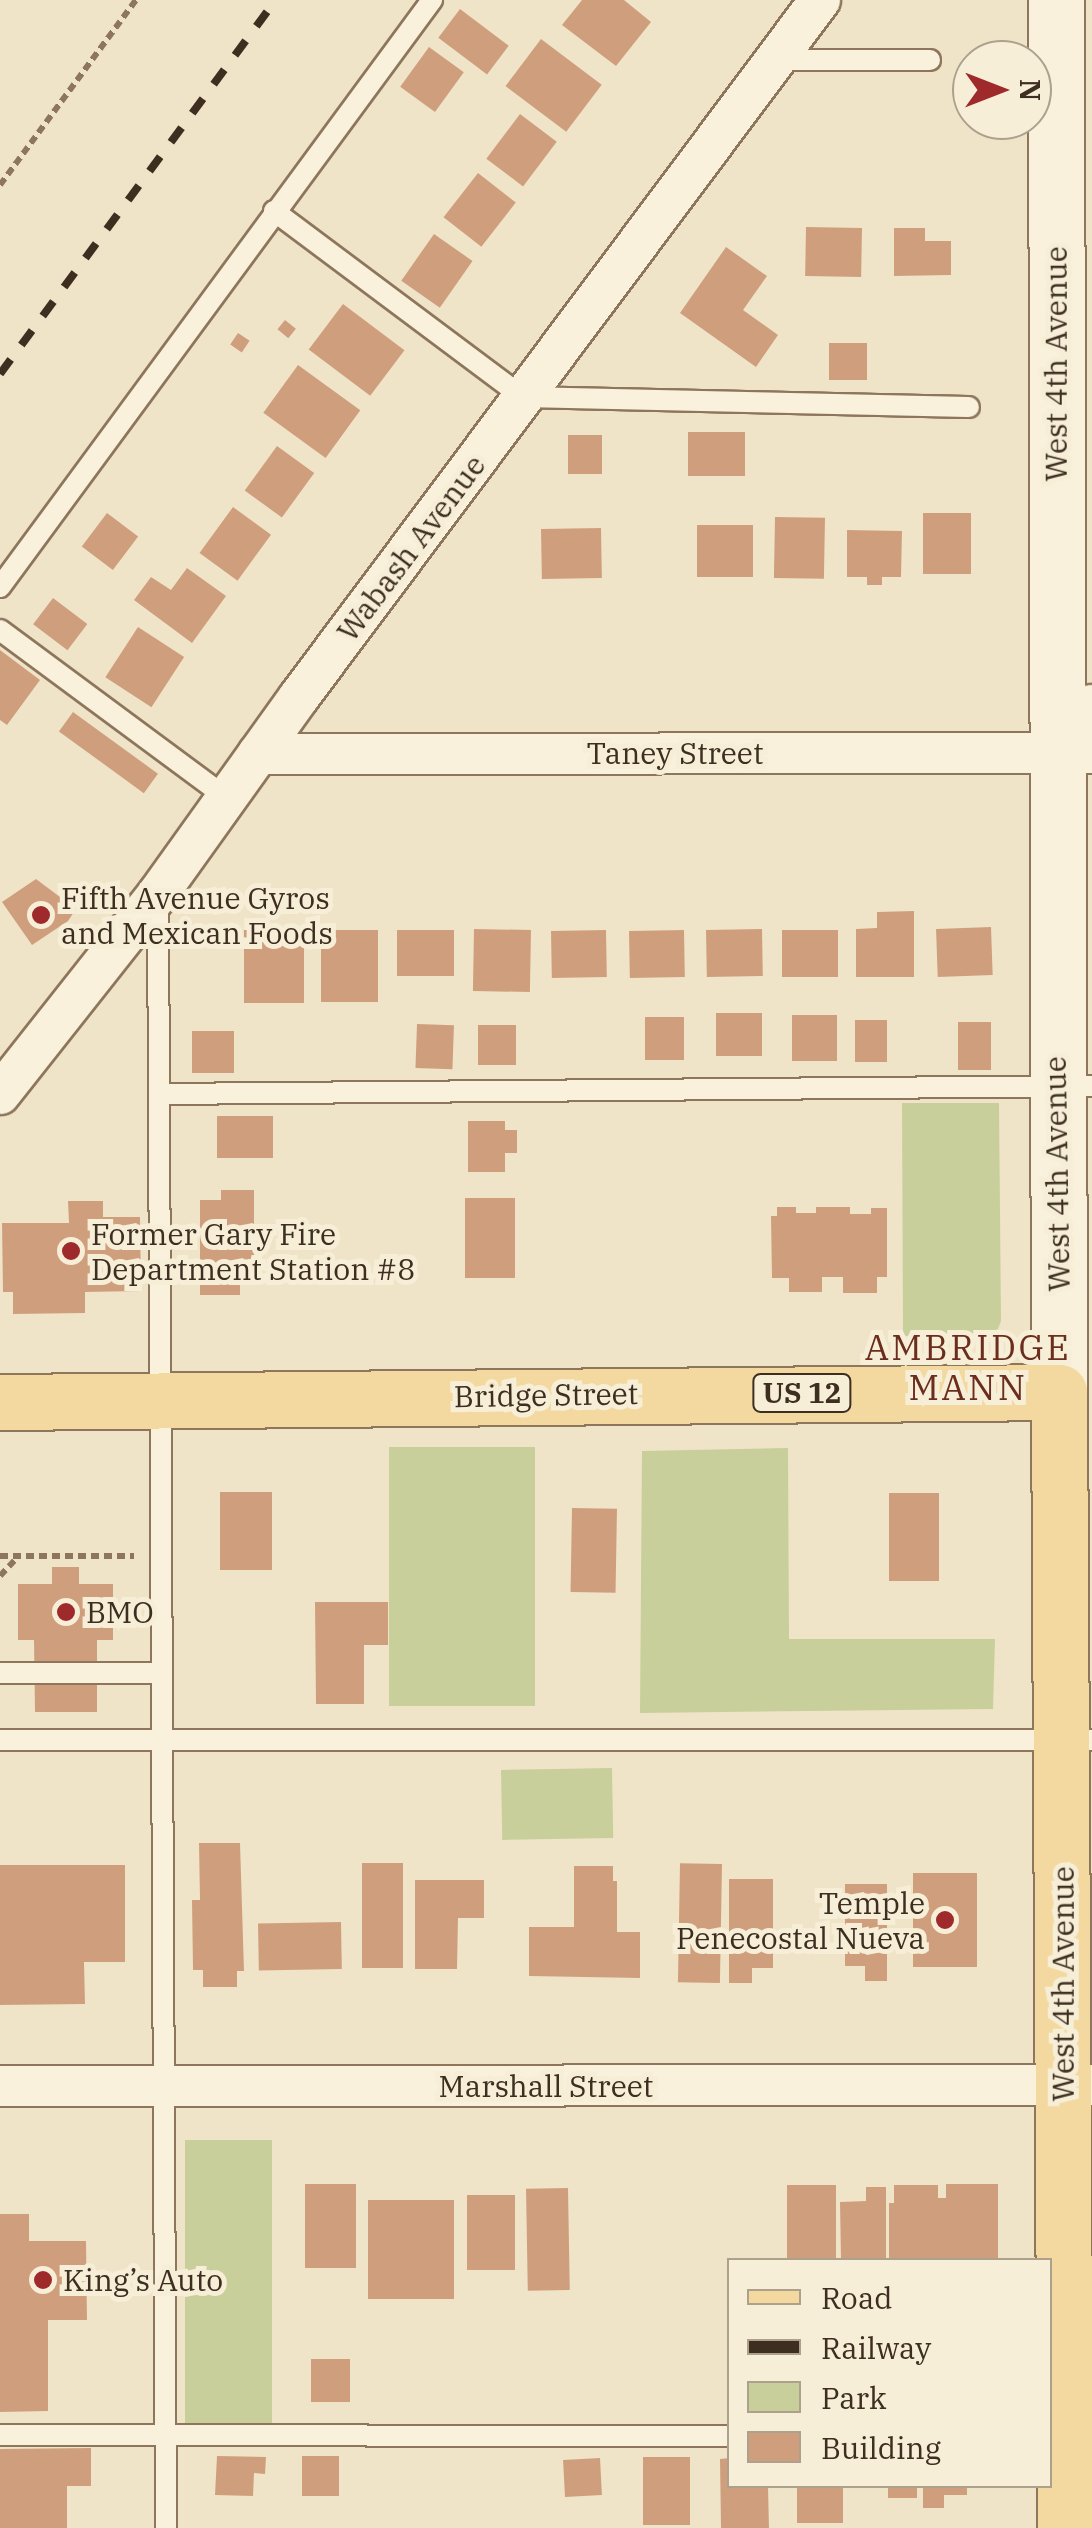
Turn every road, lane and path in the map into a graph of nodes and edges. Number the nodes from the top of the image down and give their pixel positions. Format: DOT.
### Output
graph roads {
  1 [pos="136,0"];
  2 [pos="432,0"];
  3 [pos="820,0"];
  4 [pos="1056,0"];
  5 [pos="775,60"];
  6 [pos="930,60"];
  7 [pos="0,185"];
  8 [pos="274,211"];
  9 [pos="524,397"];
  10 [pos="969,407"];
  11 [pos="0,587"];
  12 [pos="0,630"];
  13 [pos="1092,706"];
  14 [pos="1074,753"];
  15 [pos="258,754"];
  16 [pos="226,798"];
  17 [pos="158,894"];
  18 [pos="1074,1086"];
  19 [pos="0,1094"];
  20 [pos="159,1094"];
  21 [pos="1076,1392"];
  22 [pos="0,1402"];
  23 [pos="161,1402"];
  24 [pos="0,1556"];
  25 [pos="19,1556"];
  26 [pos="162,1556"];
  27 [pos="0,1576"];
  28 [pos="0,1673"];
  29 [pos="162,1673"];
  30 [pos="0,1740"];
  31 [pos="162,1740"];
  32 [pos="1077,1740"];
  33 [pos="1077,2085"];
  34 [pos="0,2086"];
  35 [pos="164,2086"];
  36 [pos="0,2435"];
  37 [pos="166,2436"];
  38 [pos="727,2436"];
  39 [pos="1069,2436"];
  40 [pos="166,2528"];
  41 [pos="1065,2528"];
  1 -- 7 [label="path"];
  2 -- 8 [label="lane"];
  3 -- 5 [label="street, Wabash Avenue"];
  4 -- 14 [label="main road, West 4th Avenue"];
  5 -- 6 [label="lane"];
  5 -- 9 [label="street, Wabash Avenue"];
  8 -- 9 [label="lane"];
  8 -- 11 [label="lane"];
  9 -- 10 [label="lane"];
  9 -- 15 [label="street, Wabash Avenue"];
  12 -- 16 [label="lane"];
  13 -- 14 [label="street"];
  14 -- 15 [label="street, Taney Street"];
  14 -- 18 [label="main road, West 4th Avenue"];
  15 -- 16 [label="street, Wabash Avenue"];
  16 -- 17 [label="street, Wabash Avenue"];
  17 -- 19 [label="street, Wabash Avenue"];
  17 -- 20 [label="lane"];
  18 -- 20 [label="lane"];
  18 -- 21 [label="main road, West 4th Avenue"];
  20 -- 23 [label="lane"];
  21 -- 23 [label="main road, Bridge Street / US 12"];
  21 -- 32 [label="main road, West 4th Avenue"];
  22 -- 23 [label="main road, Bridge Street / US 12"];
  23 -- 26 [label="lane"];
  24 -- 25 [label="path"];
  25 -- 26 [label="path"];
  25 -- 27 [label="path"];
  26 -- 29 [label="lane"];
  28 -- 29 [label="lane"];
  29 -- 31 [label="lane"];
  30 -- 31 [label="lane"];
  31 -- 32 [label="lane"];
  31 -- 35 [label="lane"];
  32 -- 33 [label="main road, West 4th Avenue"];
  33 -- 35 [label="street, Marshall Street"];
  33 -- 39 [label="main road, West 4th Avenue"];
  34 -- 35 [label="street, Marshall Street"];
  35 -- 37 [label="lane"];
  36 -- 37 [label="lane"];
  37 -- 38 [label="lane"];
  37 -- 40 [label="lane"];
  39 -- 41 [label="main road, West 4th Avenue"];
}
